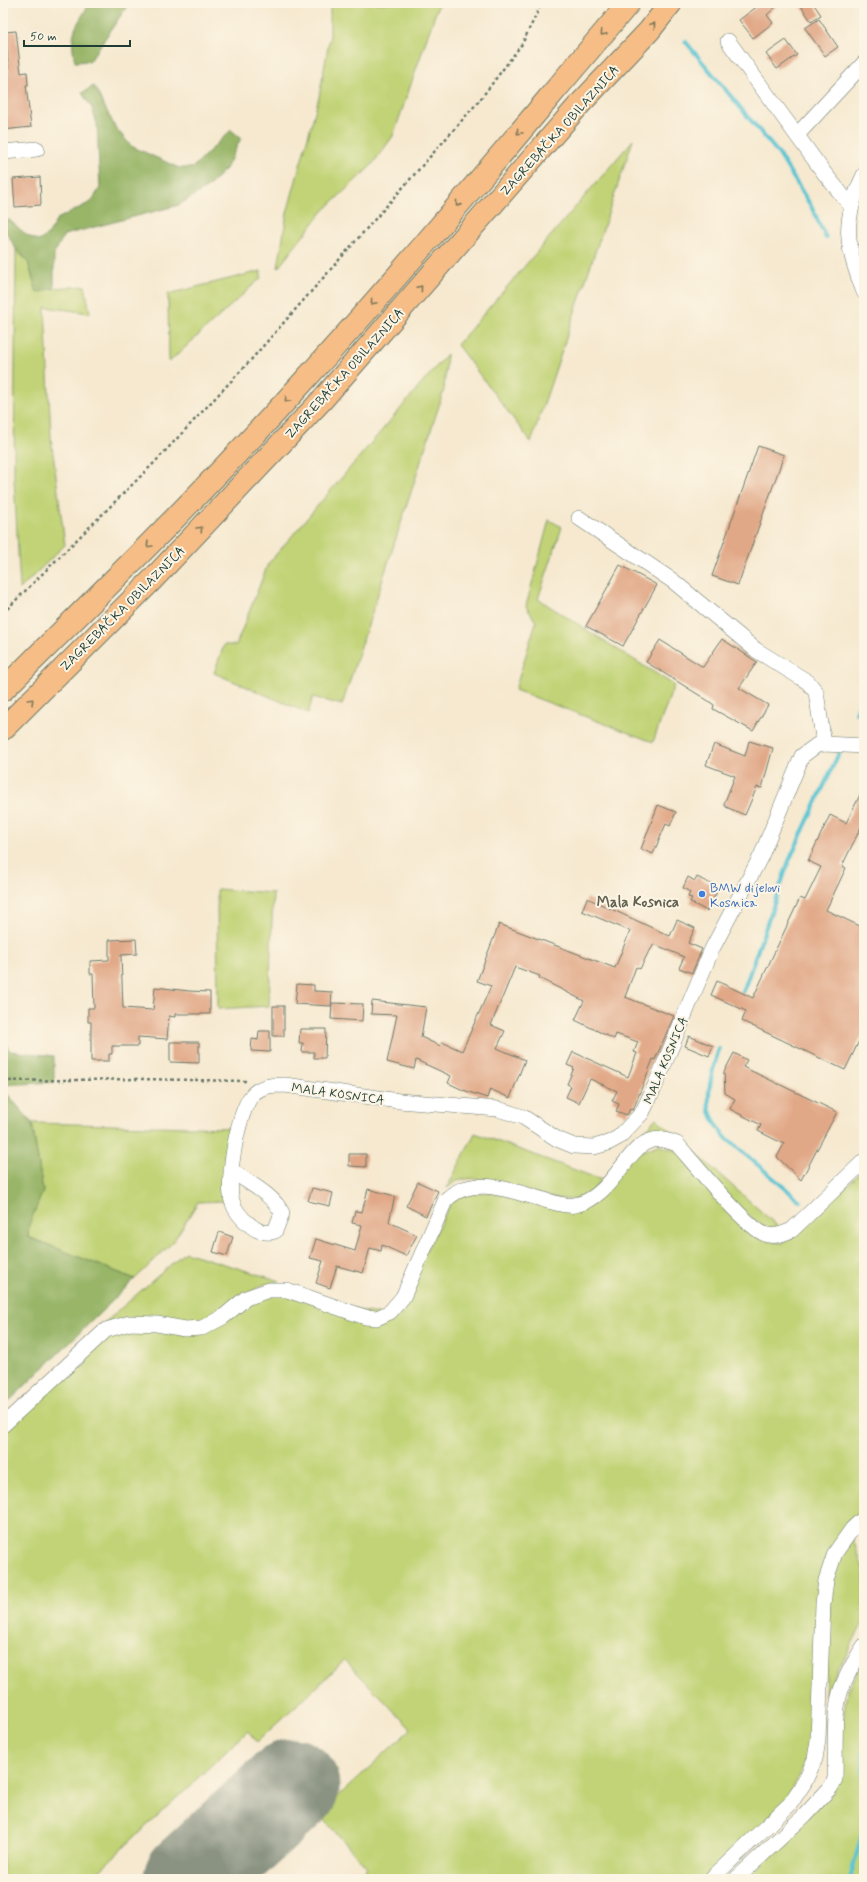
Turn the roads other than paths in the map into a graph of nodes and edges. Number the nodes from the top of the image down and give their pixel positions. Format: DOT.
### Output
graph roads {
  1 [pos="629,3"];
  2 [pos="671,3"];
  3 [pos="728,41"];
  4 [pos="864,63"];
  5 [pos="797,135"];
  6 [pos="37,149"];
  7 [pos="3,152"];
  8 [pos="864,175"];
  9 [pos="851,206"];
  10 [pos="864,292"];
  11 [pos="579,518"];
  12 [pos="3,690"];
  13 [pos="3,729"];
  14 [pos="824,744"];
  15 [pos="864,746"];
  16 [pos="864,1161"];
  17 [pos="231,1170"];
  18 [pos="3,1425"];
  19 [pos="864,1518"];
  20 [pos="864,1646"];
  21 [pos="712,1879"];
  22 [pos="736,1879"];
  1 -- 12 [label="highway, ZAGREBAČKA OBILAZNICA, one-way"];
  13 -- 2 [label="highway, ZAGREBAČKA OBILAZNICA, one-way"];
  3 -- 5 [label="street"];
  4 -- 5 [label="street"];
  5 -- 9 [label="street"];
  6 -- 7 [label="street"];
  8 -- 9 [label="street"];
  9 -- 10 [label="street"];
  11 -- 14 [label="street"];
  14 -- 15 [label="street"];
  14 -- 17 [label="street, MALA KOSNICA"];
  16 -- 18 [label="street"];
  19 -- 21 [label="street"];
  20 -- 22 [label="street"];
}
